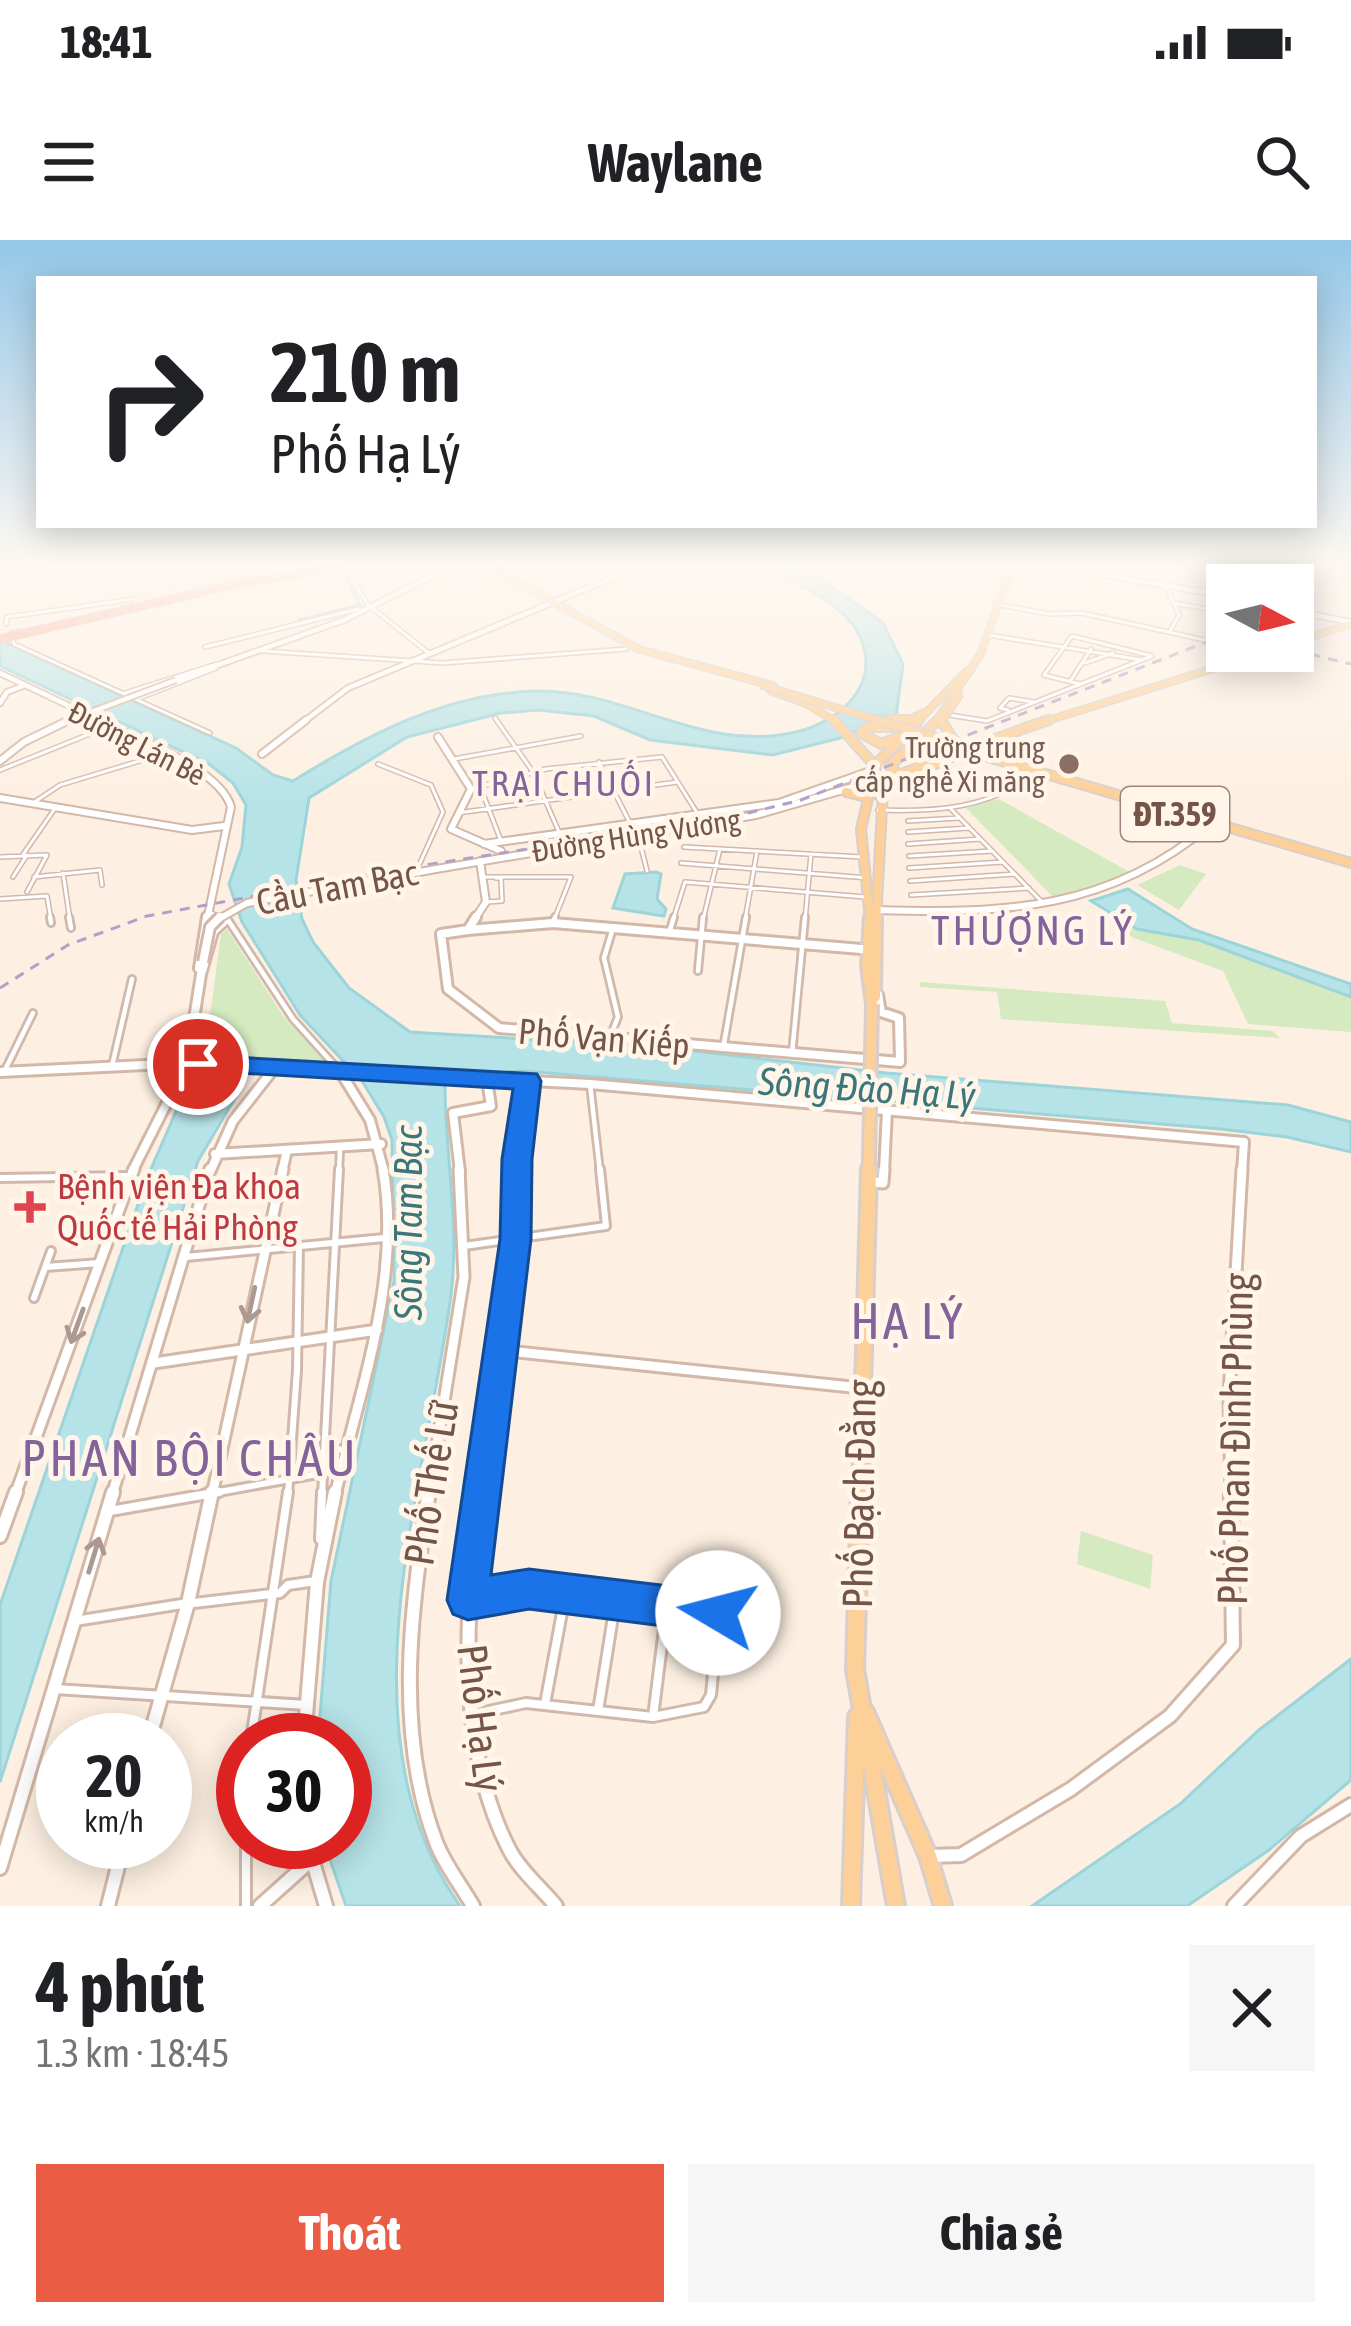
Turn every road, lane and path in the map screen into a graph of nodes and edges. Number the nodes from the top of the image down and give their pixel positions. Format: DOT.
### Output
graph roads {
  1 [pos="18,646"];
  2 [pos="210,646"];
  3 [pos="270,646"];
  4 [pos="420,646"];
  5 [pos="453,646"];
  6 [pos="621,646"];
  7 [pos="630,646"];
  8 [pos="982,646"];
  9 [pos="1064,646"];
  10 [pos="1074,646"];
  11 [pos="1111,646"];
  12 [pos="205,647"];
  13 [pos="626,649"];
  14 [pos="1091,649"];
  15 [pos="253,652"];
  16 [pos="1113,653"];
  17 [pos="431,655"];
  18 [pos="1142,660"];
  19 [pos="414,662"];
  20 [pos="670,663"];
  21 [pos="220,664"];
  22 [pos="1082,664"];
  23 [pos="1206,671"];
  24 [pos="0,673"];
  25 [pos="967,675"];
  26 [pos="735,679"];
  27 [pos="1070,682"];
  28 [pos="1081,684"];
  29 [pos="25,685"];
  30 [pos="1065,690"];
  31 [pos="125,693"];
  32 [pos="947,697"];
  33 [pos="137,699"];
  34 [pos="1034,702"];
  35 [pos="819,703"];
  36 [pos="0,704"];
  37 [pos="1013,711"];
  38 [pos="926,712"];
  39 [pos="948,715"];
  40 [pos="495,718"];
  41 [pos="916,723"];
  42 [pos="107,727"];
  43 [pos="1024,728"];
  44 [pos="904,730"];
  45 [pos="210,733"];
  46 [pos="1011,734"];
  47 [pos="438,736"];
  48 [pos="581,736"];
  49 [pos="514,747"];
  50 [pos="864,747"];
  51 [pos="974,751"];
  52 [pos="902,752"];
  53 [pos="166,753"];
  54 [pos="262,754"];
  55 [pos="947,756"];
  56 [pos="884,757"];
  57 [pos="1005,757"];
  58 [pos="454,759"];
  59 [pos="599,762"];
  60 [pos="378,764"];
  61 [pos="0,765"];
  62 [pos="876,768"];
  63 [pos="532,772"];
  64 [pos="896,772"];
  65 [pos="1035,774"];
  66 [pos="677,782"];
  67 [pos="481,786"];
  68 [pos="471,789"];
  69 [pos="1104,790"];
  70 [pos="614,791"];
  71 [pos="846,792"];
  72 [pos="874,792"];
  73 [pos="835,793"];
  74 [pos="0,798"];
  75 [pos="545,800"];
  76 [pos="33,803"];
  77 [pos="56,807"];
  78 [pos="490,808"];
  79 [pos="951,808"];
  80 [pos="696,811"];
  81 [pos="458,813"];
  82 [pos="959,818"];
  83 [pos="908,820"];
  84 [pos="630,821"];
  85 [pos="1210,825"];
  86 [pos="224,826"];
  87 [pos="969,828"];
  88 [pos="559,832"];
  89 [pos="908,832"];
  90 [pos="638,835"];
  91 [pos="980,839"];
  92 [pos="502,841"];
  93 [pos="1279,843"];
  94 [pos="484,844"];
  95 [pos="908,844"];
  96 [pos="684,847"];
  97 [pos="720,849"];
  98 [pos="757,851"];
  99 [pos="992,851"];
  100 [pos="503,854"];
  101 [pos="811,854"];
  102 [pos="0,856"];
  103 [pos="24,856"];
  104 [pos="909,856"];
  105 [pos="862,857"];
  106 [pos="480,861"];
  107 [pos="420,862"];
  108 [pos="1003,862"];
  109 [pos="1351,862"];
  110 [pos="681,863"];
  111 [pos="716,866"];
  112 [pos="909,868"];
  113 [pos="436,869"];
  114 [pos="753,869"];
  115 [pos="647,871"];
  116 [pos="63,873"];
  117 [pos="809,873"];
  118 [pos="1015,874"];
  119 [pos="34,877"];
  120 [pos="13,878"];
  121 [pos="484,878"];
  122 [pos="872,880"];
  123 [pos="910,881"];
  124 [pos="102,885"];
  125 [pos="711,885"];
  126 [pos="750,888"];
  127 [pos="1029,888"];
  128 [pos="27,892"];
  129 [pos="808,892"];
  130 [pos="911,895"];
  131 [pos="870,898"];
  132 [pos="0,899"];
  133 [pos="486,902"];
  134 [pos="1044,904"];
  135 [pos="878,910"];
  136 [pos="208,913"];
  137 [pos="228,920"];
  138 [pos="553,922"];
  139 [pos="51,923"];
  140 [pos="71,928"];
  141 [pos="613,928"];
  142 [pos="468,929"];
  143 [pos="669,933"];
  144 [pos="699,935"];
  145 [pos="740,939"];
  146 [pos="803,944"];
  147 [pos="872,950"];
  148 [pos="698,971"];
  149 [pos="200,976"];
  150 [pos="132,979"];
  151 [pos="876,988"];
  152 [pos="872,1003"];
  153 [pos="33,1013"];
  154 [pos="609,1039"];
  155 [pos="723,1049"];
  156 [pos="792,1054"];
  157 [pos="187,1063"];
  158 [pos="112,1066"];
  159 [pos="273,1070"];
  160 [pos="2,1072"];
  161 [pos="347,1074"];
  162 [pos="487,1080"];
  163 [pos="528,1081"];
  164 [pos="590,1084"];
  165 [pos="887,1111"];
  166 [pos="381,1144"];
  167 [pos="340,1148"];
  168 [pos="287,1150"];
  169 [pos="215,1154"];
  170 [pos="130,1176"];
  171 [pos="0,1178"];
  172 [pos="868,1181"];
  173 [pos="384,1238"];
  174 [pos="516,1239"];
  175 [pos="336,1242"];
  176 [pos="299,1246"];
  177 [pos="464,1246"];
  178 [pos="263,1249"];
  179 [pos="51,1251"];
  180 [pos="183,1257"];
  181 [pos="100,1263"];
  182 [pos="46,1267"];
  183 [pos="34,1298"];
  184 [pos="376,1330"];
  185 [pos="332,1335"];
  186 [pos="301,1340"];
  187 [pos="241,1349"];
  188 [pos="498,1350"];
  189 [pos="154,1363"];
  190 [pos="862,1388"];
  191 [pos="346,1449"];
  192 [pos="324,1451"];
  193 [pos="323,1474"];
  194 [pos="286,1480"];
  195 [pos="212,1492"];
  196 [pos="106,1512"];
  197 [pos="0,1533"];
  198 [pos="317,1575"];
  199 [pos="721,1588"];
  200 [pos="566,1591"];
  201 [pos="280,1593"];
  202 [pos="616,1598"];
  203 [pos="468,1600"];
  204 [pos="188,1603"];
  205 [pos="667,1605"];
  206 [pos="718,1613"];
  207 [pos="74,1622"];
  208 [pos="55,1689"];
  209 [pos="164,1694"];
  210 [pos="858,1698"];
  211 [pos="545,1704"];
  212 [pos="258,1705"];
  213 [pos="307,1706"];
  214 [pos="598,1711"];
  215 [pos="158,1713"];
  216 [pos="256,1713"];
  217 [pos="306,1713"];
  218 [pos="475,1714"];
  219 [pos="653,1718"];
  220 [pos="1351,1805"];
  221 [pos="16,1814"];
  222 [pos="0,1816"];
  223 [pos="928,1856"];
  224 [pos="0,1868"];
  225 [pos="117,1869"];
  226 [pos="246,1869"];
  227 [pos="301,1869"];
  228 [pos="312,1869"];
  229 [pos="845,1905"];
  230 [pos="108,1906"];
  231 [pos="247,1906"];
  232 [pos="260,1906"];
  233 [pos="326,1906"];
  234 [pos="473,1906"];
  235 [pos="556,1906"];
  236 [pos="896,1906"];
  237 [pos="943,1906"];
  238 [pos="1234,1906"];
  1 -- 31 [label="street"];
  2 -- 12 [label="street"];
  3 -- 15 [label="street"];
  4 -- 17 [label="street"];
  5 -- 17 [label="street"];
  6 -- 13 [label="main road"];
  7 -- 20 [label="main road"];
  8 -- 25 [label="main road"];
  9 -- 27 [label="street"];
  10 -- 14 [label="street"];
  11 -- 18 [label="street"];
  13 -- 19 [label="street"];
  13 -- 20 [label="main road"];
  14 -- 16 [label="street"];
  14 -- 22 [label="street"];
  15 -- 19 [label="street"];
  15 -- 21 [label="street"];
  16 -- 18 [label="street"];
  16 -- 22 [label="street"];
  17 -- 19 [label="street"];
  18 -- 28 [label="street"];
  19 -- 54 [label="street"];
  20 -- 26 [label="main road"];
  21 -- 31 [label="street"];
  21 -- 33 [label="street"];
  21 -- 61 [label="street, bridge"];
  22 -- 27 [label="street"];
  23 -- 43 [label="main road, Đường Hùng Vương"];
  24 -- 29 [label="street, Đường Lán Bè"];
  25 -- 32 [label="main road"];
  25 -- 51 [label="main road, bridge"];
  26 -- 35 [label="main road"];
  26 -- 44 [label="main road, bridge"];
  27 -- 28 [label="street"];
  27 -- 30 [label="street"];
  28 -- 30 [label="street"];
  29 -- 36 [label="street"];
  29 -- 42 [label="street, Đường Lán Bè"];
  30 -- 34 [label="street"];
  31 -- 33 [label="street"];
  32 -- 38 [label="main road"];
  32 -- 52 [label="main road"];
  33 -- 45 [label="street"];
  34 -- 37 [label="street"];
  34 -- 37 [label="street"];
  35 -- 38 [label="main road, bridge"];
  35 -- 50 [label="main road"];
  37 -- 39 [label="street"];
  38 -- 41 [label="main road"];
  40 -- 49 [label="street"];
  41 -- 44 [label="main road"];
  41 -- 52 [label="main road"];
  42 -- 53 [label="street, Đường Lán Bè"];
  42 -- 61 [label="street"];
  43 -- 46 [label="main road, Đường Hùng Vương"];
  43 -- 51 [label="main road, Đường Hùng Vương"];
  44 -- 44 [label="main road, bridge"];
  44 -- 51 [label="main road, bridge"];
  46 -- 51 [label="main road, Đường Hùng Vương"];
  46 -- 57 [label="main road"];
  47 -- 58 [label="street"];
  48 -- 49 [label="street"];
  49 -- 58 [label="street"];
  49 -- 63 [label="street"];
  50 -- 56 [label="main road"];
  50 -- 62 [label="main road"];
  51 -- 55 [label="main road, Đường Hùng Vương"];
  51 -- 55 [label="main road"];
  51 -- 57 [label="main road, ĐT.359"];
  51 -- 69 [label="main road, ĐT.359"];
  51 -- 69 [label="main road"];
  52 -- 56 [label="main road"];
  52 -- 64 [label="main road"];
  53 -- 76 [label="street"];
  53 -- 86 [label="street, Đường Lán Bè"];
  55 -- 64 [label="main road, Đường Hùng Vương"];
  55 -- 72 [label="main road, Đường Hùng Vương"];
  56 -- 62 [label="main road"];
  57 -- 69 [label="main road, ĐT.359"];
  58 -- 68 [label="street"];
  59 -- 63 [label="street"];
  59 -- 66 [label="street"];
  59 -- 70 [label="street"];
  60 -- 107 [label="street"];
  62 -- 72 [label="main road"];
  62 -- 80 [label="street"];
  63 -- 67 [label="street"];
  63 -- 75 [label="street"];
  64 -- 72 [label="main road, Đường Hùng Vương"];
  65 -- 79 [label="street"];
  66 -- 70 [label="street"];
  66 -- 80 [label="street"];
  67 -- 68 [label="street"];
  67 -- 78 [label="street"];
  68 -- 81 [label="street"];
  69 -- 85 [label="main road, ĐT.359"];
  69 -- 93 [label="main road, ĐT.359"];
  70 -- 75 [label="street"];
  70 -- 84 [label="street"];
  71 -- 72 [label="main road"];
  71 -- 73 [label="street, Đường Hùng Vương"];
  72 -- 73 [label="street, Đường Hùng Vương"];
  72 -- 79 [label="street"];
  72 -- 105 [label="main road, Phố Bạch Đằng"];
  72 -- 122 [label="main road, Phố Bạch Đằng"];
  73 -- 90 [label="street, Đường Hùng Vương"];
  74 -- 76 [label="street"];
  75 -- 78 [label="street"];
  75 -- 88 [label="street"];
  76 -- 77 [label="street"];
  77 -- 86 [label="street"];
  77 -- 103 [label="street"];
  78 -- 81 [label="street"];
  78 -- 92 [label="street"];
  79 -- 82 [label="street"];
  80 -- 84 [label="street"];
  81 -- 94 [label="street"];
  82 -- 83 [label="street"];
  82 -- 87 [label="street"];
  84 -- 88 [label="street"];
  85 -- 93 [label="main road, ĐT.359"];
  85 -- 134 [label="street"];
  86 -- 136 [label="street, Đường Lán Bè"];
  87 -- 89 [label="street"];
  87 -- 91 [label="street"];
  88 -- 92 [label="street"];
  90 -- 100 [label="street, Đường Hùng Vương"];
  90 -- 115 [label="street"];
  91 -- 95 [label="street"];
  91 -- 99 [label="street"];
  92 -- 94 [label="street"];
  92 -- 100 [label="street"];
  93 -- 109 [label="main road, ĐT.359"];
  94 -- 100 [label="street"];
  96 -- 97 [label="street"];
  97 -- 98 [label="street"];
  97 -- 111 [label="street"];
  98 -- 101 [label="street"];
  98 -- 114 [label="street"];
  99 -- 104 [label="street"];
  99 -- 108 [label="street"];
  100 -- 106 [label="street, Đường Hùng Vương"];
  101 -- 105 [label="street"];
  101 -- 117 [label="street"];
  102 -- 103 [label="street"];
  103 -- 119 [label="street"];
  103 -- 120 [label="street"];
  105 -- 122 [label="main road, Phố Bạch Đằng"];
  106 -- 113 [label="street, Đường Hùng Vương"];
  106 -- 121 [label="street"];
  108 -- 112 [label="street"];
  108 -- 118 [label="street"];
  110 -- 111 [label="street"];
  111 -- 114 [label="street"];
  111 -- 125 [label="street"];
  113 -- 149 [label="street, Cầu Tam Bạc, bridge"];
  114 -- 117 [label="street"];
  114 -- 126 [label="street"];
  116 -- 119 [label="street"];
  116 -- 124 [label="street"];
  116 -- 140 [label="street"];
  117 -- 122 [label="street"];
  117 -- 129 [label="street"];
  118 -- 123 [label="street"];
  118 -- 127 [label="street"];
  119 -- 128 [label="street"];
  121 -- 133 [label="street"];
  121 -- 133 [label="street"];
  121 -- 138 [label="street"];
  122 -- 131 [label="main road, Phố Bạch Đằng"];
  122 -- 135 [label="main road, Phố Bạch Đằng"];
  125 -- 126 [label="street"];
  125 -- 143 [label="street"];
  125 -- 144 [label="street"];
  126 -- 129 [label="street"];
  126 -- 145 [label="street"];
  127 -- 130 [label="street"];
  127 -- 134 [label="street"];
  129 -- 131 [label="street"];
  129 -- 146 [label="street"];
  131 -- 147 [label="main road, Phố Bạch Đằng"];
  132 -- 139 [label="street"];
  133 -- 142 [label="street"];
  134 -- 135 [label="street"];
  135 -- 147 [label="main road, Phố Bạch Đằng"];
  136 -- 137 [label="street"];
  136 -- 149 [label="street, Đường Lán Bè"];
  137 -- 149 [label="street"];
  137 -- 161 [label="street"];
  138 -- 141 [label="street"];
  138 -- 142 [label="street"];
  141 -- 143 [label="street"];
  141 -- 154 [label="street"];
  142 -- 154 [label="street, Phố Vạn Kiếp"];
  143 -- 144 [label="street"];
  144 -- 145 [label="street"];
  144 -- 148 [label="street"];
  145 -- 146 [label="street"];
  145 -- 155 [label="street"];
  146 -- 147 [label="street"];
  146 -- 156 [label="street"];
  147 -- 151 [label="main road, Phố Bạch Đằng"];
  147 -- 152 [label="main road, Phố Bạch Đằng"];
  149 -- 157 [label="street"];
  150 -- 158 [label="street"];
  151 -- 152 [label="main road, Phố Bạch Đằng"];
  151 -- 156 [label="street, Phố Vạn Kiếp"];
  152 -- 172 [label="main road, Phố Bạch Đằng, bridge"];
  153 -- 160 [label="street"];
  154 -- 155 [label="street, Phố Vạn Kiếp"];
  155 -- 156 [label="street, Phố Vạn Kiếp"];
  157 -- 158 [label="street"];
  157 -- 159 [label="street"];
  157 -- 170 [label="street"];
  158 -- 160 [label="street"];
  159 -- 161 [label="street"];
  159 -- 169 [label="street"];
  161 -- 162 [label="street"];
  161 -- 166 [label="street"];
  162 -- 163 [label="street"];
  162 -- 177 [label="street, Phố Thế Lữ"];
  163 -- 164 [label="street"];
  163 -- 174 [label="street, Phố Hạ Lý"];
  164 -- 165 [label="street"];
  164 -- 174 [label="street"];
  165 -- 172 [label="street"];
  165 -- 223 [label="street, Phố Phan Đình Phùng"];
  166 -- 167 [label="street"];
  166 -- 173 [label="street"];
  167 -- 168 [label="street"];
  167 -- 175 [label="street"];
  168 -- 169 [label="street"];
  168 -- 178 [label="street"];
  169 -- 180 [label="street"];
  170 -- 171 [label="street"];
  170 -- 181 [label="street"];
  172 -- 190 [label="main road, Phố Bạch Đằng"];
  173 -- 175 [label="street"];
  173 -- 184 [label="street"];
  174 -- 177 [label="street"];
  174 -- 188 [label="street, Phố Hạ Lý"];
  175 -- 176 [label="street"];
  175 -- 185 [label="street"];
  176 -- 178 [label="street"];
  176 -- 186 [label="street"];
  177 -- 234 [label="street, Phố Thế Lữ"];
  178 -- 180 [label="street"];
  178 -- 187 [label="street, one-way"];
  179 -- 182 [label="street"];
  180 -- 189 [label="street"];
  181 -- 182 [label="street"];
  181 -- 197 [label="street, one-way"];
  182 -- 183 [label="street"];
  184 -- 185 [label="street"];
  184 -- 191 [label="street"];
  185 -- 186 [label="street"];
  185 -- 192 [label="street"];
  186 -- 187 [label="street"];
  186 -- 194 [label="street"];
  187 -- 189 [label="street"];
  187 -- 195 [label="street"];
  188 -- 190 [label="street"];
  188 -- 203 [label="street, Phố Hạ Lý"];
  189 -- 196 [label="street"];
  190 -- 210 [label="main road, Phố Bạch Đằng"];
  191 -- 192 [label="street"];
  191 -- 198 [label="street"];
  192 -- 193 [label="street"];
  193 -- 194 [label="street"];
  193 -- 198 [label="street"];
  194 -- 195 [label="street"];
  194 -- 201 [label="street"];
  195 -- 196 [label="street"];
  195 -- 204 [label="street"];
  207 -- 196 [label="street, one-way"];
  198 -- 201 [label="street"];
  198 -- 213 [label="street"];
  199 -- 206 [label="street"];
  200 -- 202 [label="street"];
  200 -- 203 [label="street"];
  200 -- 211 [label="street"];
  201 -- 204 [label="street"];
  201 -- 212 [label="street"];
  202 -- 205 [label="street"];
  202 -- 214 [label="street"];
  203 -- 218 [label="street, Phố Hạ Lý"];
  204 -- 207 [label="street"];
  204 -- 209 [label="street"];
  205 -- 206 [label="street"];
  205 -- 219 [label="street"];
  206 -- 219 [label="street"];
  207 -- 208 [label="street"];
  208 -- 209 [label="street"];
  208 -- 221 [label="street"];
  209 -- 212 [label="street"];
  209 -- 215 [label="street"];
  210 -- 223 [label="main road, Phố Bạch Đằng"];
  210 -- 229 [label="main road, Phố Bạch Đằng"];
  210 -- 236 [label="main road, Phố Bạch Đằng"];
  211 -- 214 [label="street"];
  211 -- 218 [label="street"];
  212 -- 213 [label="street"];
  212 -- 216 [label="street"];
  213 -- 217 [label="street"];
  214 -- 219 [label="street"];
  218 -- 235 [label="street, Phố Hạ Lý"];
  220 -- 238 [label="street"];
  221 -- 222 [label="street"];
  221 -- 224 [label="street"];
  223 -- 237 [label="main road, Phố Bạch Đằng"];
  225 -- 230 [label="street"];
  226 -- 231 [label="street"];
  227 -- 232 [label="street"];
  228 -- 233 [label="street"];
}
